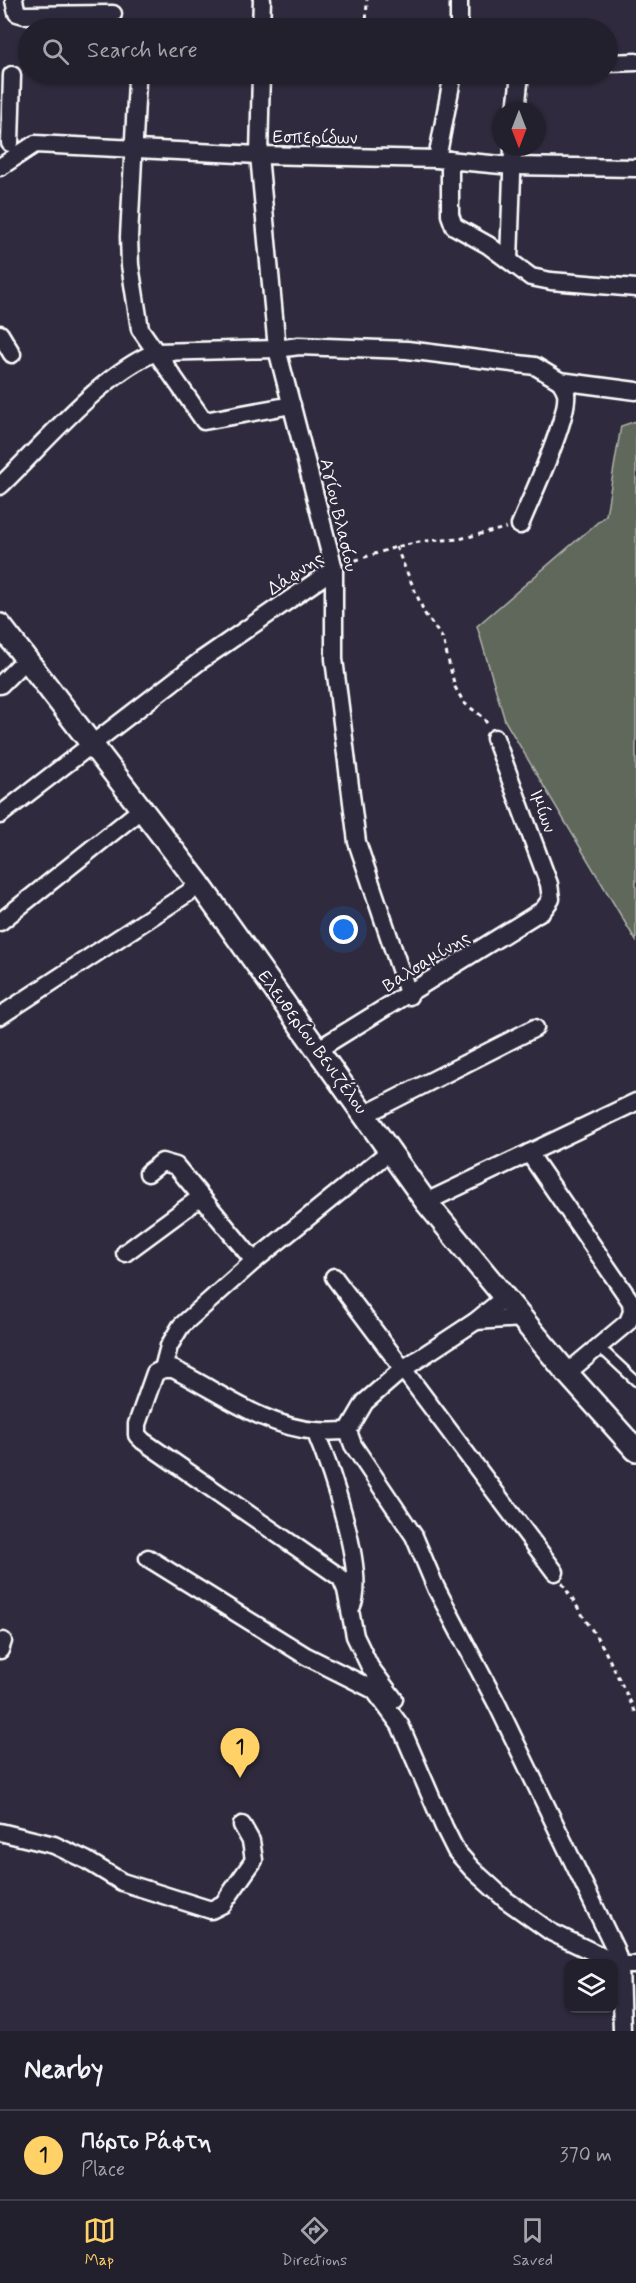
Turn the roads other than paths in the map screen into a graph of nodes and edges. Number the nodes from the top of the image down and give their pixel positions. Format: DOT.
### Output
graph roads {
  1 [pos="14,0"];
  2 [pos="262,0"];
  3 [pos="459,0"];
  4 [pos="113,14"];
  5 [pos="261,18"];
  6 [pos="459,18"];
  7 [pos="636,62"];
  8 [pos="618,63"];
  9 [pos="12,75"];
  10 [pos="137,84"];
  11 [pos="261,84"];
  12 [pos="452,84"];
  13 [pos="519,84"];
  14 [pos="517,102"];
  15 [pos="5,143"];
  16 [pos="35,144"];
  17 [pos="132,149"];
  18 [pos="260,155"];
  19 [pos="513,156"];
  20 [pos="443,160"];
  21 [pos="512,166"];
  22 [pos="0,167"];
  23 [pos="636,168"];
  24 [pos="509,260"];
  25 [pos="636,288"];
  26 [pos="0,334"];
  27 [pos="277,349"];
  28 [pos="156,352"];
  29 [pos="12,354"];
  30 [pos="560,381"];
  31 [pos="636,391"];
  32 [pos="292,405"];
  33 [pos="0,486"];
  34 [pos="520,525"];
  35 [pos="334,569"];
  36 [pos="0,625"];
  37 [pos="26,659"];
  38 [pos="0,685"];
  39 [pos="495,738"];
  40 [pos="91,745"];
  41 [pos="143,808"];
  42 [pos="0,815"];
  43 [pos="200,885"];
  44 [pos="551,899"];
  45 [pos="0,922"];
  46 [pos="409,996"];
  47 [pos="0,1016"];
  48 [pos="535,1028"];
  49 [pos="317,1050"];
  50 [pos="636,1102"];
  51 [pos="366,1114"];
  52 [pos="390,1151"];
  53 [pos="528,1153"];
  54 [pos="148,1173"];
  55 [pos="201,1197"];
  56 [pos="426,1202"];
  57 [pos="125,1253"];
  58 [pos="254,1261"];
  59 [pos="334,1277"];
  60 [pos="505,1297"];
  61 [pos="522,1318"];
  62 [pos="476,1321"];
  63 [pos="596,1349"];
  64 [pos="163,1369"];
  65 [pos="403,1369"];
  66 [pos="567,1373"];
  67 [pos="636,1381"];
  68 [pos="315,1431"];
  69 [pos="348,1431"];
  70 [pos="636,1450"];
  71 [pos="148,1558"];
  72 [pos="555,1572"];
  73 [pos="350,1610"];
  74 [pos="400,1725"];
  75 [pos="242,1825"];
  76 [pos="0,1832"];
  77 [pos="628,1965"];
  78 [pos="622,2031"];
  1 -- 4 [label="street"];
  2 -- 5 [label="street"];
  3 -- 6 [label="street"];
  7 -- 8 [label="street"];
  9 -- 15 [label="street"];
  10 -- 17 [label="street"];
  11 -- 18 [label="street, Αγίου Βλασίου"];
  12 -- 20 [label="street"];
  13 -- 14 [label="street"];
  15 -- 16 [label="street, Εσπερίδων"];
  16 -- 17 [label="street, Εσπερίδων"];
  16 -- 22 [label="street"];
  17 -- 18 [label="street, Εσπερίδων"];
  17 -- 28 [label="street"];
  18 -- 20 [label="street, Εσπερίδων"];
  18 -- 27 [label="street, Αγίου Βλασίου"];
  19 -- 21 [label="street"];
  20 -- 21 [label="street, Εσπερίδων"];
  20 -- 24 [label="street"];
  21 -- 23 [label="street, Εσπερίδων"];
  21 -- 24 [label="street"];
  24 -- 25 [label="street"];
  26 -- 29 [label="street"];
  27 -- 28 [label="street"];
  27 -- 30 [label="street"];
  27 -- 32 [label="street, Αγίου Βλασίου"];
  28 -- 32 [label="street"];
  28 -- 33 [label="street"];
  30 -- 31 [label="street"];
  30 -- 34 [label="street"];
  32 -- 35 [label="street, Αγίου Βλασίου"];
  35 -- 40 [label="street, Δάφνης"];
  35 -- 46 [label="street, Αγίου Βλασίου"];
  36 -- 37 [label="street, Ελευθερίου Βενιζέλου"];
  37 -- 38 [label="street"];
  37 -- 40 [label="street, Ελευθερίου Βενιζέλου"];
  39 -- 44 [label="street, Ιμίων"];
  40 -- 41 [label="street, Ελευθερίου Βενιζέλου"];
  40 -- 42 [label="street, Δάφνης"];
  41 -- 43 [label="street, Ελευθερίου Βενιζέλου"];
  41 -- 45 [label="street"];
  43 -- 47 [label="street"];
  43 -- 49 [label="street, Ελευθερίου Βενιζέλου"];
  44 -- 46 [label="street, Βαλσαμίνης"];
  46 -- 49 [label="street, Βαλσαμίνης"];
  48 -- 51 [label="street"];
  49 -- 51 [label="street, Ελευθερίου Βενιζέλου"];
  50 -- 53 [label="street"];
  51 -- 52 [label="street, Ελευθερίου Βενιζέλου"];
  52 -- 56 [label="street, Ελευθερίου Βενιζέλου"];
  52 -- 58 [label="street"];
  53 -- 56 [label="street"];
  53 -- 63 [label="street"];
  54 -- 55 [label="street"];
  55 -- 57 [label="street"];
  55 -- 58 [label="street"];
  56 -- 60 [label="street, Ελευθερίου Βενιζέλου"];
  58 -- 64 [label="street"];
  59 -- 65 [label="street"];
  60 -- 61 [label="street, Ελευθερίου Βενιζέλου"];
  60 -- 62 [label="street"];
  61 -- 62 [label="street"];
  61 -- 66 [label="street, Ελευθερίου Βενιζέλου"];
  62 -- 65 [label="street"];
  63 -- 66 [label="street"];
  63 -- 67 [label="lane"];
  64 -- 68 [label="street"];
  64 -- 73 [label="street"];
  65 -- 69 [label="street"];
  65 -- 72 [label="street"];
  66 -- 70 [label="street, Ελευθερίου Βενιζέλου"];
  68 -- 69 [label="street"];
  68 -- 73 [label="street"];
  69 -- 77 [label="street"];
  71 -- 74 [label="street"];
  73 -- 74 [label="street"];
  74 -- 77 [label="street"];
  75 -- 76 [label="street"];
  77 -- 78 [label="street"];
}
